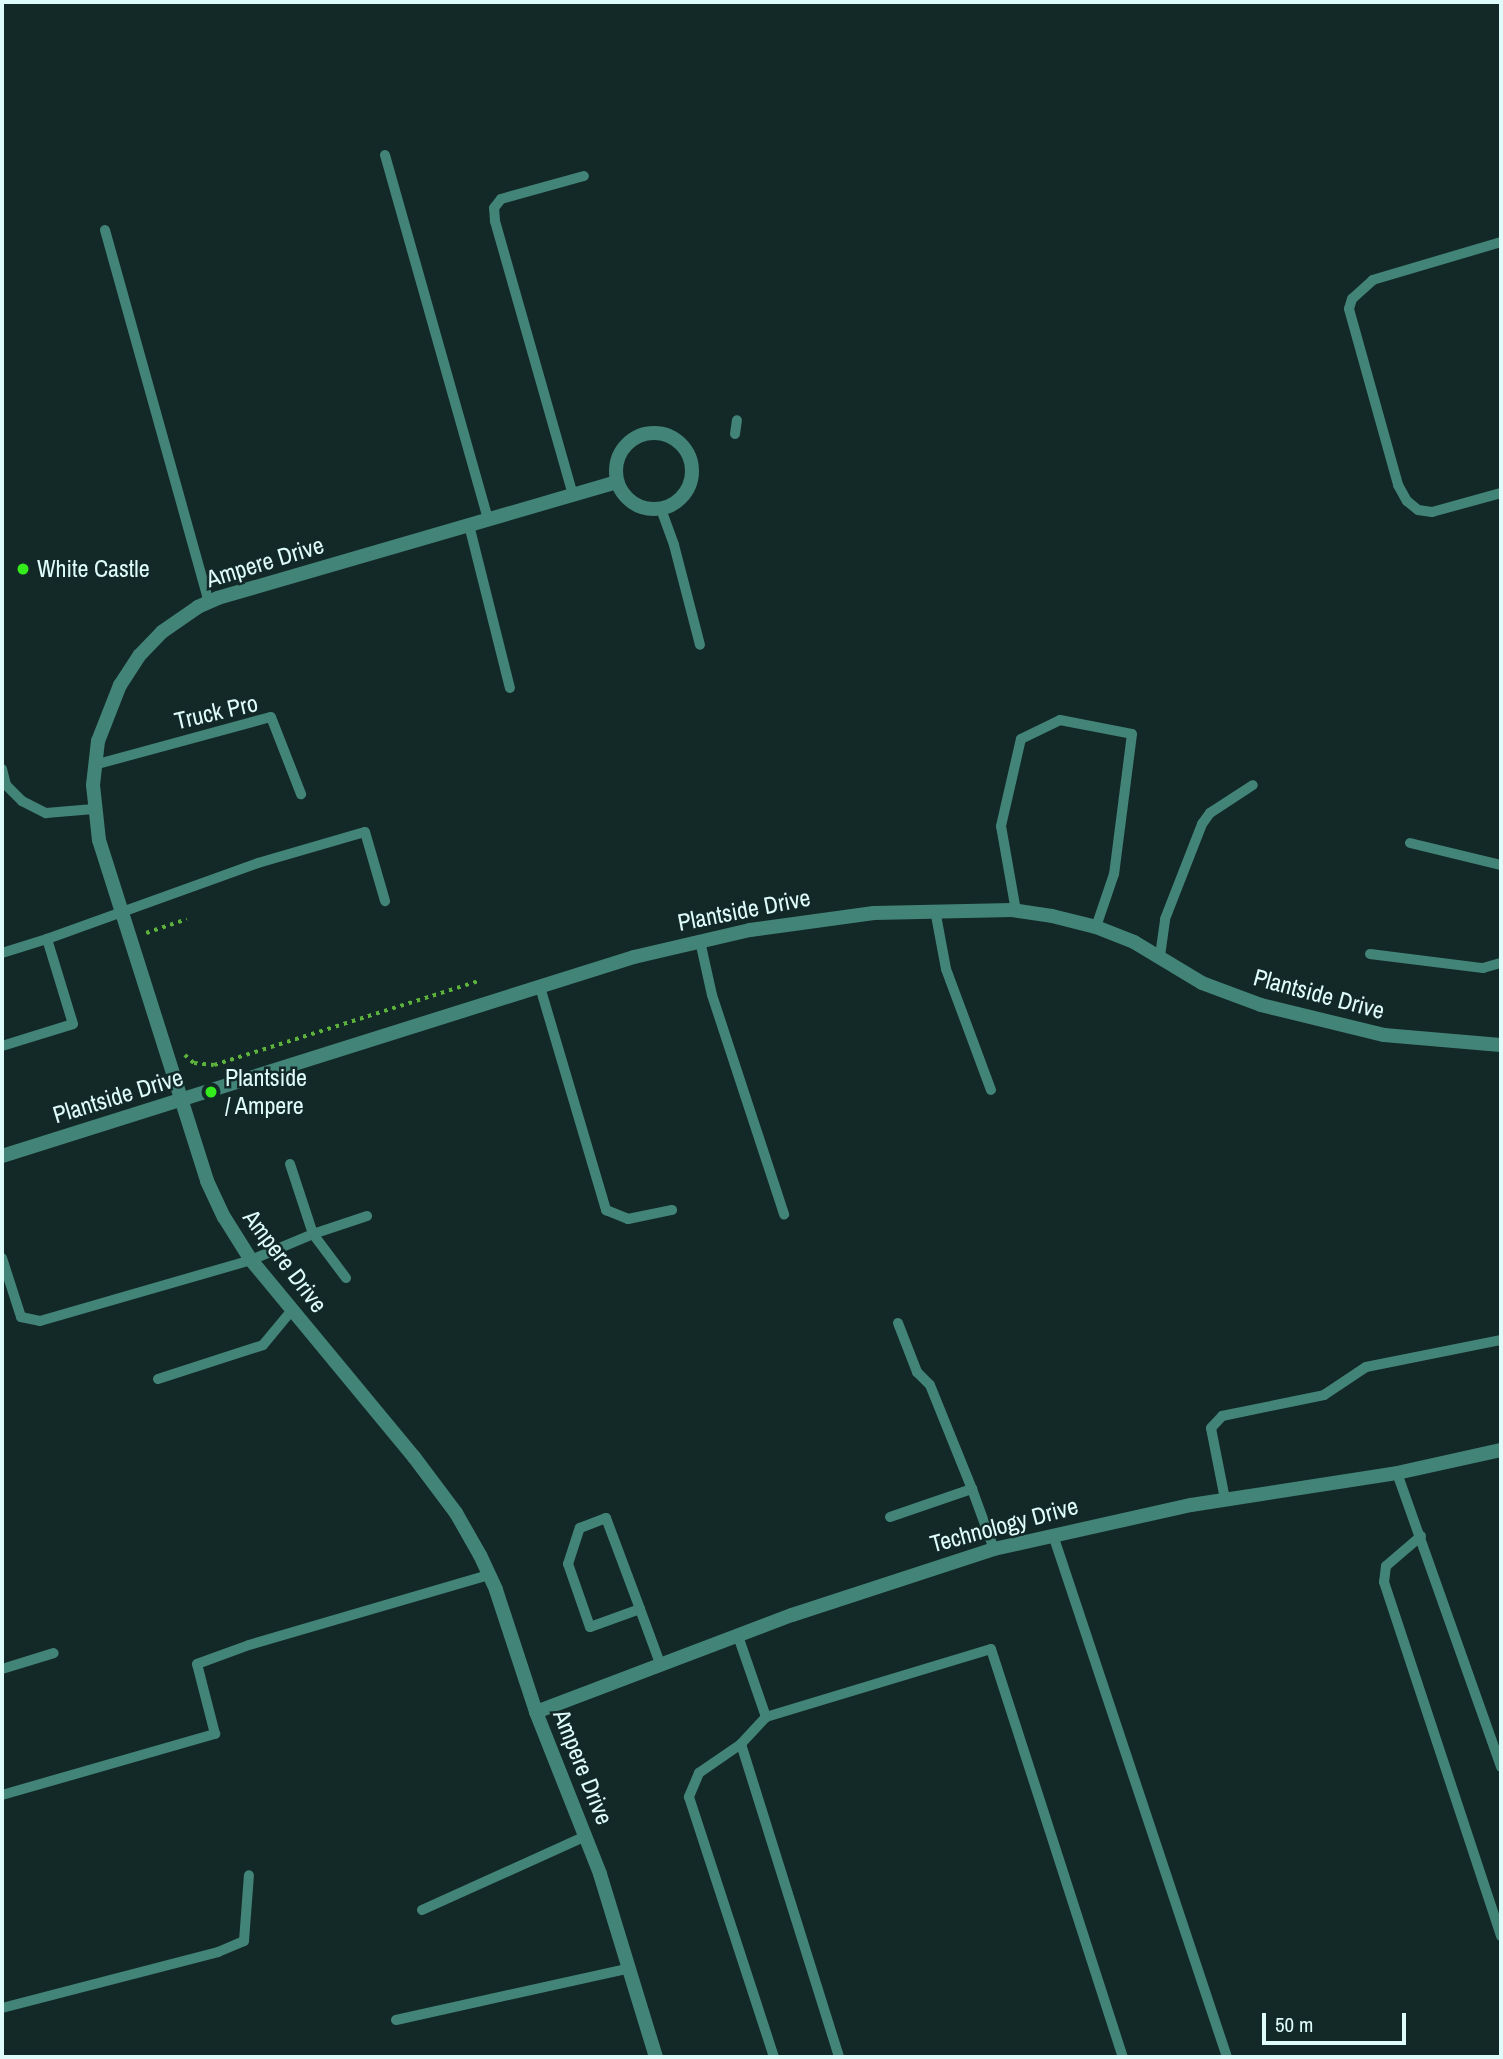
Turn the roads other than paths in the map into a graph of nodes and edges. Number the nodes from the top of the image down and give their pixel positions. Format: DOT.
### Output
graph roads {
  1 [pos="385,155"];
  2 [pos="584,176"];
  3 [pos="106,230"];
  4 [pos="1501,242"];
  5 [pos="737,420"];
  6 [pos="735,434"];
  7 [pos="617,482"];
  8 [pos="1501,494"];
  9 [pos="573,495"];
  10 [pos="661,509"];
  11 [pos="488,519"];
  12 [pos="469,525"];
  13 [pos="209,602"];
  14 [pos="699,645"];
  15 [pos="510,688"];
  16 [pos="94,765"];
  17 [pos="2,769"];
  18 [pos="1253,785"];
  19 [pos="301,794"];
  20 [pos="94,809"];
  21 [pos="1410,844"];
  22 [pos="1501,865"];
  23 [pos="385,901"];
  24 [pos="935,910"];
  25 [pos="121,911"];
  26 [pos="1016,911"];
  27 [pos="1096,927"];
  28 [pos="47,939"];
  29 [pos="699,940"];
  30 [pos="2,953"];
  31 [pos="1370,954"];
  32 [pos="1160,956"];
  33 [pos="1501,963"];
  34 [pos="540,987"];
  35 [pos="1501,1045"];
  36 [pos="2,1046"];
  37 [pos="991,1090"];
  38 [pos="181,1101"];
  39 [pos="2,1156"];
  40 [pos="290,1164"];
  41 [pos="672,1210"];
  42 [pos="784,1214"];
  43 [pos="367,1216"];
  44 [pos="313,1234"];
  45 [pos="2,1258"];
  46 [pos="251,1260"];
  47 [pos="346,1278"];
  48 [pos="292,1310"];
  49 [pos="898,1322"];
  50 [pos="1501,1340"];
  51 [pos="158,1379"];
  52 [pos="1501,1450"];
  53 [pos="1397,1472"];
  54 [pos="972,1489"];
  55 [pos="1224,1499"];
  56 [pos="890,1517"];
  57 [pos="1053,1535"];
  58 [pos="1421,1536"];
  59 [pos="994,1549"];
  60 [pos="489,1575"];
  61 [pos="640,1609"];
  62 [pos="738,1636"];
  63 [pos="54,1653"];
  64 [pos="661,1666"];
  65 [pos="2,1669"];
  66 [pos="536,1712"];
  67 [pos="766,1717"];
  68 [pos="741,1744"];
  69 [pos="1501,1767"];
  70 [pos="2,1795"];
  71 [pos="586,1836"];
  72 [pos="249,1875"];
  73 [pos="422,1910"];
  74 [pos="1501,1936"];
  75 [pos="631,1968"];
  76 [pos="2,2008"];
  77 [pos="396,2020"];
  78 [pos="656,2057"];
  79 [pos="774,2057"];
  80 [pos="839,2057"];
  81 [pos="1122,2057"];
  82 [pos="1227,2057"];
  1 -- 11 [label="lane"];
  2 -- 9 [label="lane"];
  3 -- 13 [label="lane"];
  4 -- 8 [label="lane"];
  5 -- 6 [label="lane"];
  7 -- 9 [label="street, Ampere Drive"];
  7 -- 10 [label="street"];
  7 -- 10 [label="street"];
  9 -- 11 [label="street, Ampere Drive"];
  10 -- 14 [label="lane"];
  11 -- 12 [label="street, Ampere Drive"];
  12 -- 13 [label="street, Ampere Drive"];
  12 -- 15 [label="lane"];
  13 -- 16 [label="street, Ampere Drive"];
  16 -- 19 [label="lane, Truck Pro"];
  16 -- 20 [label="street, Ampere Drive"];
  17 -- 20 [label="lane"];
  18 -- 32 [label="lane"];
  20 -- 25 [label="street, Ampere Drive"];
  21 -- 22 [label="lane"];
  23 -- 25 [label="lane"];
  24 -- 26 [label="street, Plantside Drive"];
  24 -- 29 [label="street, Plantside Drive"];
  24 -- 37 [label="lane"];
  25 -- 28 [label="lane"];
  25 -- 38 [label="street, Ampere Drive"];
  26 -- 27 [label="street, Plantside Drive"];
  26 -- 27 [label="lane"];
  27 -- 32 [label="street, Plantside Drive"];
  28 -- 30 [label="lane"];
  28 -- 36 [label="lane"];
  29 -- 34 [label="street, Plantside Drive"];
  29 -- 42 [label="lane"];
  31 -- 33 [label="lane"];
  32 -- 35 [label="street, Plantside Drive"];
  34 -- 38 [label="street, Plantside Drive"];
  34 -- 41 [label="lane"];
  38 -- 39 [label="street, Plantside Drive"];
  38 -- 46 [label="street, Ampere Drive"];
  40 -- 44 [label="lane"];
  43 -- 44 [label="lane"];
  44 -- 46 [label="lane"];
  44 -- 47 [label="lane"];
  45 -- 46 [label="lane"];
  46 -- 48 [label="street, Ampere Drive"];
  48 -- 51 [label="lane"];
  48 -- 60 [label="street, Ampere Drive"];
  49 -- 54 [label="lane"];
  50 -- 55 [label="lane"];
  52 -- 53 [label="street, Technology Drive"];
  53 -- 55 [label="street, Technology Drive"];
  53 -- 58 [label="lane"];
  54 -- 56 [label="lane"];
  54 -- 59 [label="lane"];
  55 -- 57 [label="street, Technology Drive"];
  57 -- 59 [label="street, Technology Drive"];
  57 -- 82 [label="lane"];
  58 -- 69 [label="lane"];
  58 -- 74 [label="lane"];
  59 -- 62 [label="street, Technology Drive"];
  60 -- 66 [label="street, Ampere Drive"];
  60 -- 70 [label="lane"];
  61 -- 61 [label="lane"];
  61 -- 64 [label="lane"];
  62 -- 64 [label="street, Technology Drive"];
  62 -- 67 [label="lane"];
  63 -- 65 [label="lane"];
  64 -- 66 [label="street, Technology Drive"];
  66 -- 71 [label="street, Ampere Drive"];
  67 -- 68 [label="lane"];
  67 -- 81 [label="lane"];
  68 -- 79 [label="lane"];
  68 -- 80 [label="lane"];
  71 -- 73 [label="lane"];
  71 -- 75 [label="street, Ampere Drive"];
  72 -- 76 [label="lane"];
  75 -- 77 [label="lane"];
  75 -- 78 [label="street, Ampere Drive"];
}
